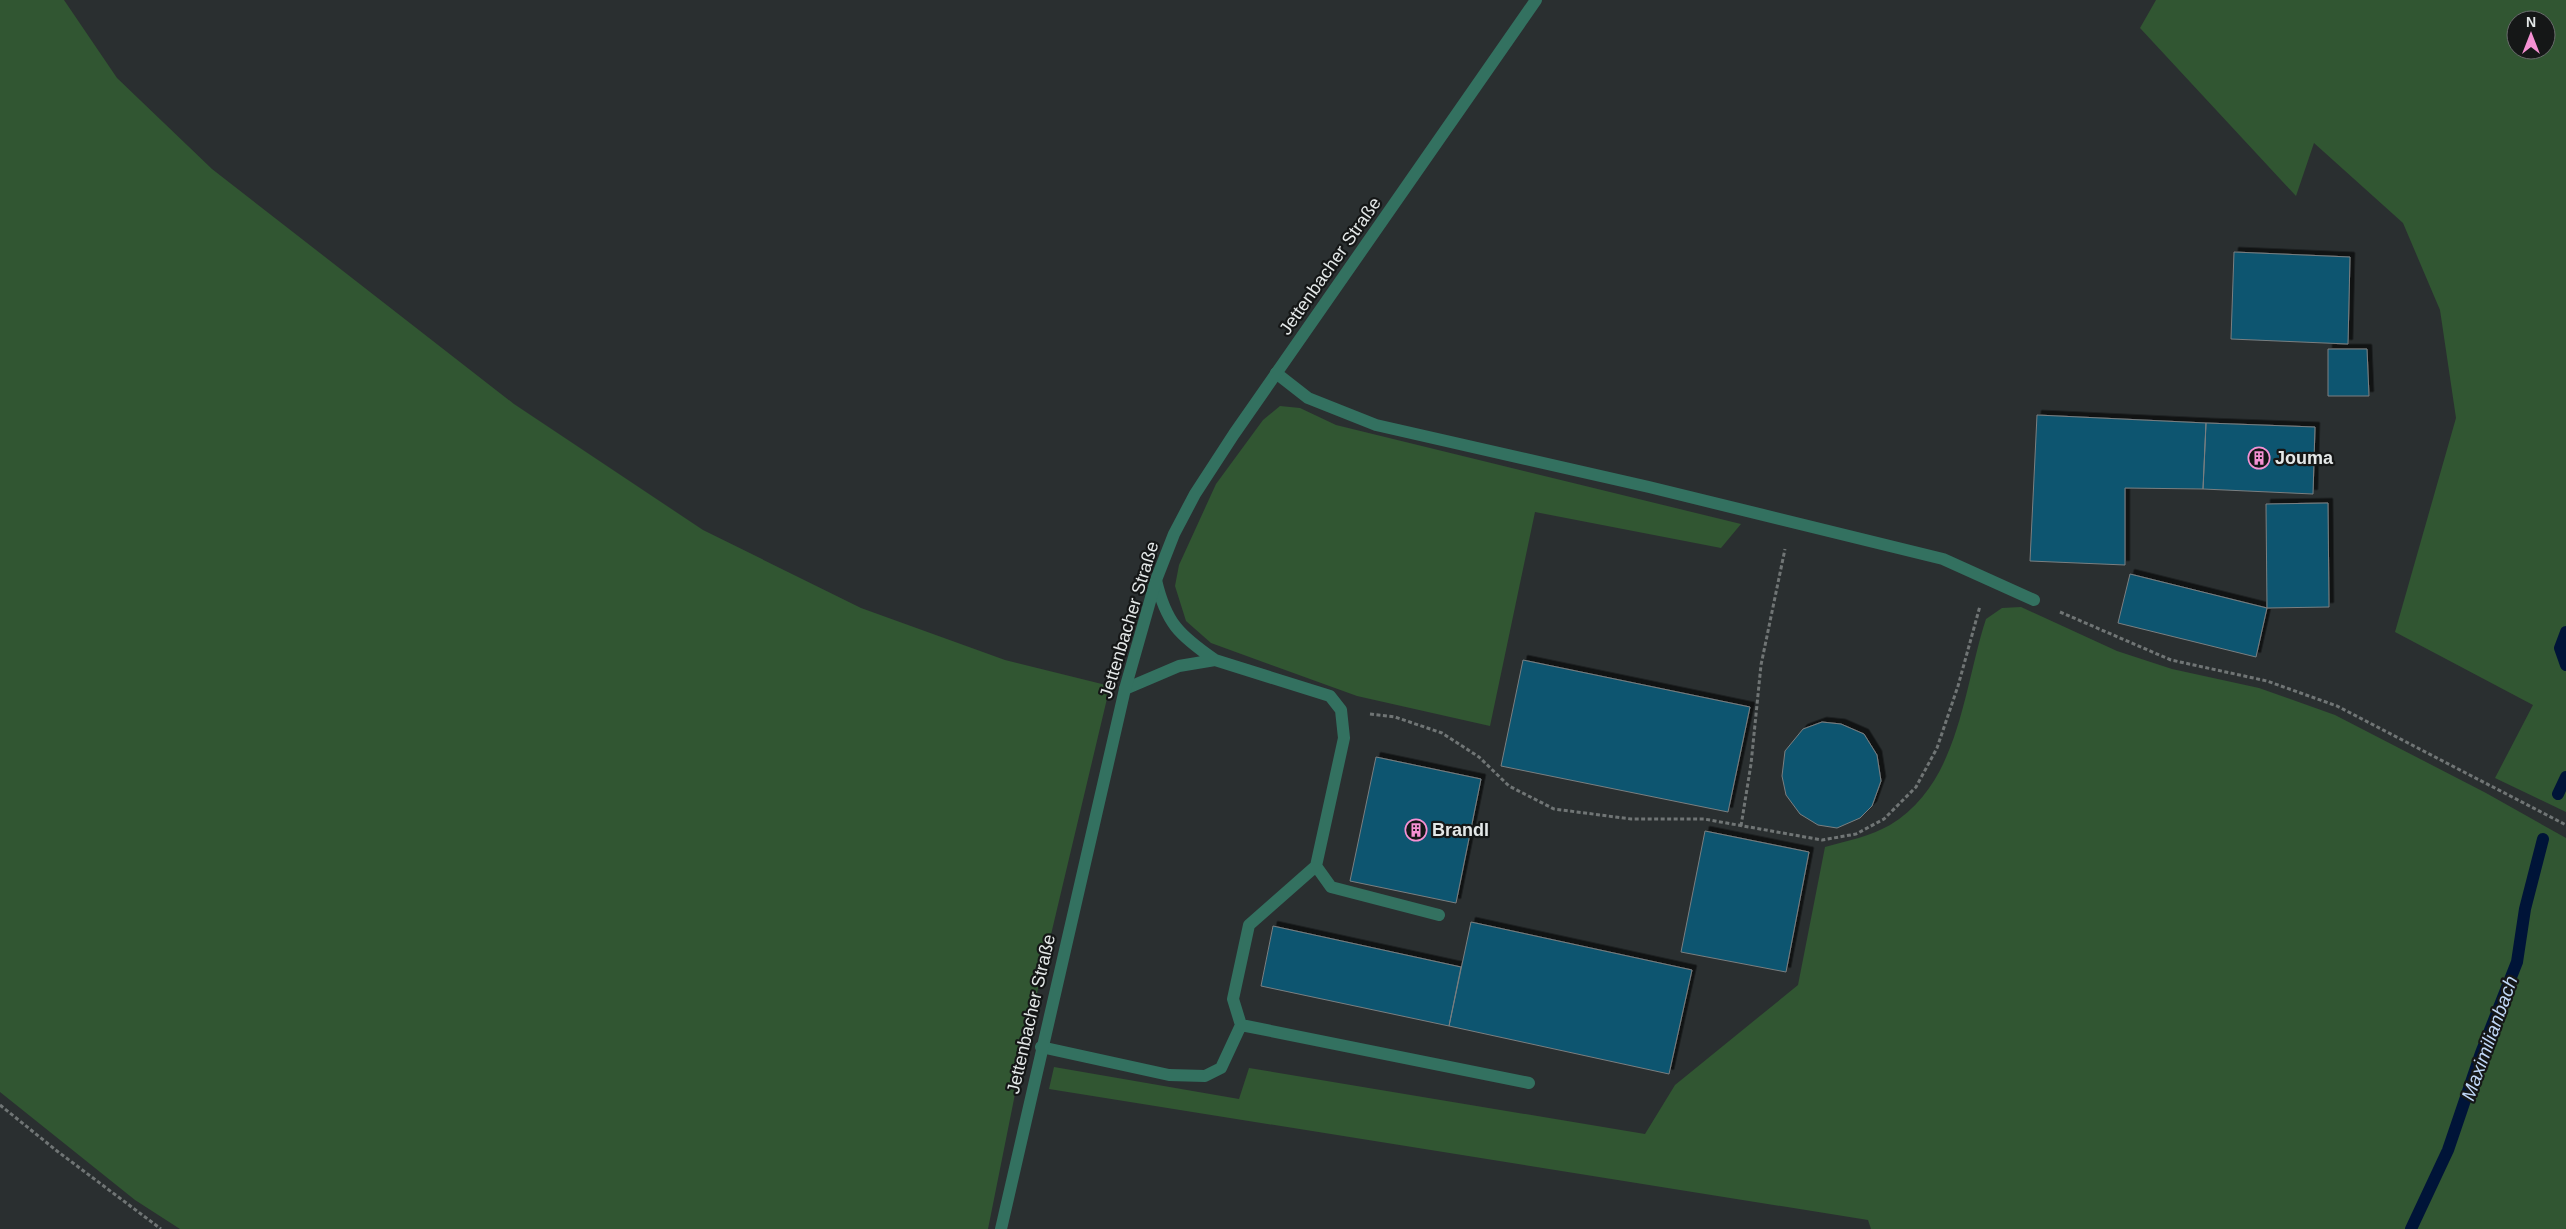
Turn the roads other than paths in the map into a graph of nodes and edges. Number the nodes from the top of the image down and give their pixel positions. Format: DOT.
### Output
graph roads {
  1 [pos="1536,0"];
  2 [pos="1276,373"];
  3 [pos="1156,580"];
  4 [pos="2034,600"];
  5 [pos="1215,660"];
  6 [pos="1125,689"];
  7 [pos="1316,866"];
  8 [pos="1439,915"];
  9 [pos="1241,1025"];
  10 [pos="1042,1046"];
  11 [pos="1530,1083"];
  12 [pos="1001,1229"];
  1 -- 2 [label="street, Jettenbacher Straße"];
  2 -- 3 [label="street, Jettenbacher Straße"];
  2 -- 4 [label="street"];
  3 -- 5 [label="street"];
  3 -- 6 [label="street, Jettenbacher Straße"];
  5 -- 6 [label="street"];
  5 -- 7 [label="street"];
  6 -- 10 [label="street, Jettenbacher Straße"];
  7 -- 8 [label="street"];
  7 -- 9 [label="street"];
  9 -- 10 [label="street"];
  9 -- 11 [label="street"];
  10 -- 12 [label="street, Jettenbacher Straße"];
}
